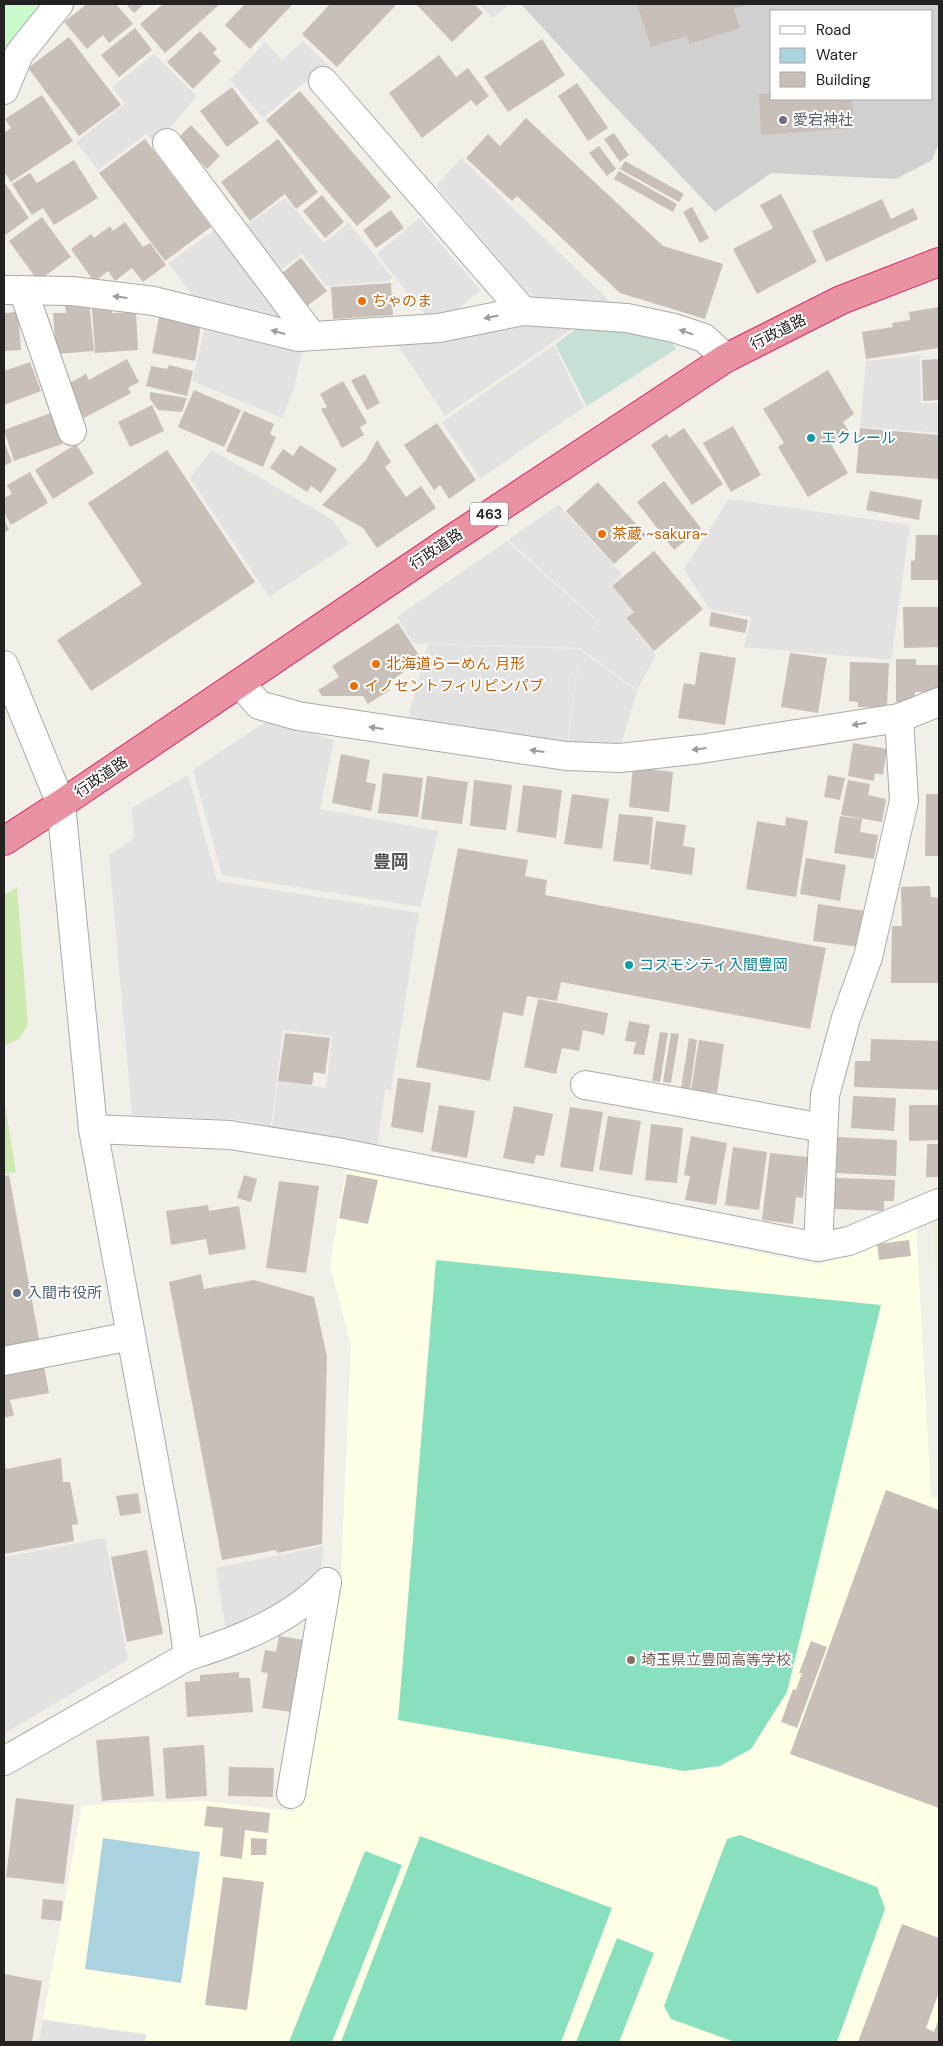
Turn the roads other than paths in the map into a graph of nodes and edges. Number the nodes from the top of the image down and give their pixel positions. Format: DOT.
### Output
graph roads {
  1 [pos="59,4"];
  2 [pos="6,77"];
  3 [pos="323,81"];
  4 [pos="168,142"];
  5 [pos="939,262"];
  6 [pos="14,290"];
  7 [pos="523,311"];
  8 [pos="312,336"];
  9 [pos="726,358"];
  10 [pos="72,432"];
  11 [pos="4,665"];
  12 [pos="240,683"];
  13 [pos="939,702"];
  14 [pos="899,718"];
  15 [pos="61,804"];
  16 [pos="4,841"];
  17 [pos="585,1085"];
  18 [pos="823,1128"];
  19 [pos="93,1129"];
  20 [pos="939,1203"];
  21 [pos="818,1247"];
  22 [pos="131,1336"];
  23 [pos="4,1361"];
  24 [pos="188,1656"];
  25 [pos="4,1761"];
  26 [pos="291,1794"];
  1 -- 2 [label="street"];
  3 -- 7 [label="street"];
  4 -- 8 [label="street"];
  5 -- 9 [label="highway, 行政道路 / 463"];
  8 -- 6 [label="street, one-way"];
  6 -- 10 [label="street"];
  7 -- 8 [label="street, one-way"];
  9 -- 7 [label="street, one-way"];
  9 -- 12 [label="highway, 行政道路 / 463"];
  11 -- 15 [label="street"];
  14 -- 12 [label="street, one-way"];
  12 -- 15 [label="highway, 行政道路 / 463"];
  13 -- 14 [label="street"];
  14 -- 18 [label="street"];
  15 -- 16 [label="highway, 行政道路 / 463"];
  15 -- 19 [label="street"];
  17 -- 18 [label="street"];
  18 -- 21 [label="street"];
  19 -- 21 [label="street"];
  19 -- 22 [label="street"];
  20 -- 21 [label="street"];
  22 -- 23 [label="street"];
  22 -- 24 [label="street"];
  24 -- 25 [label="street"];
  24 -- 26 [label="street"];
}
